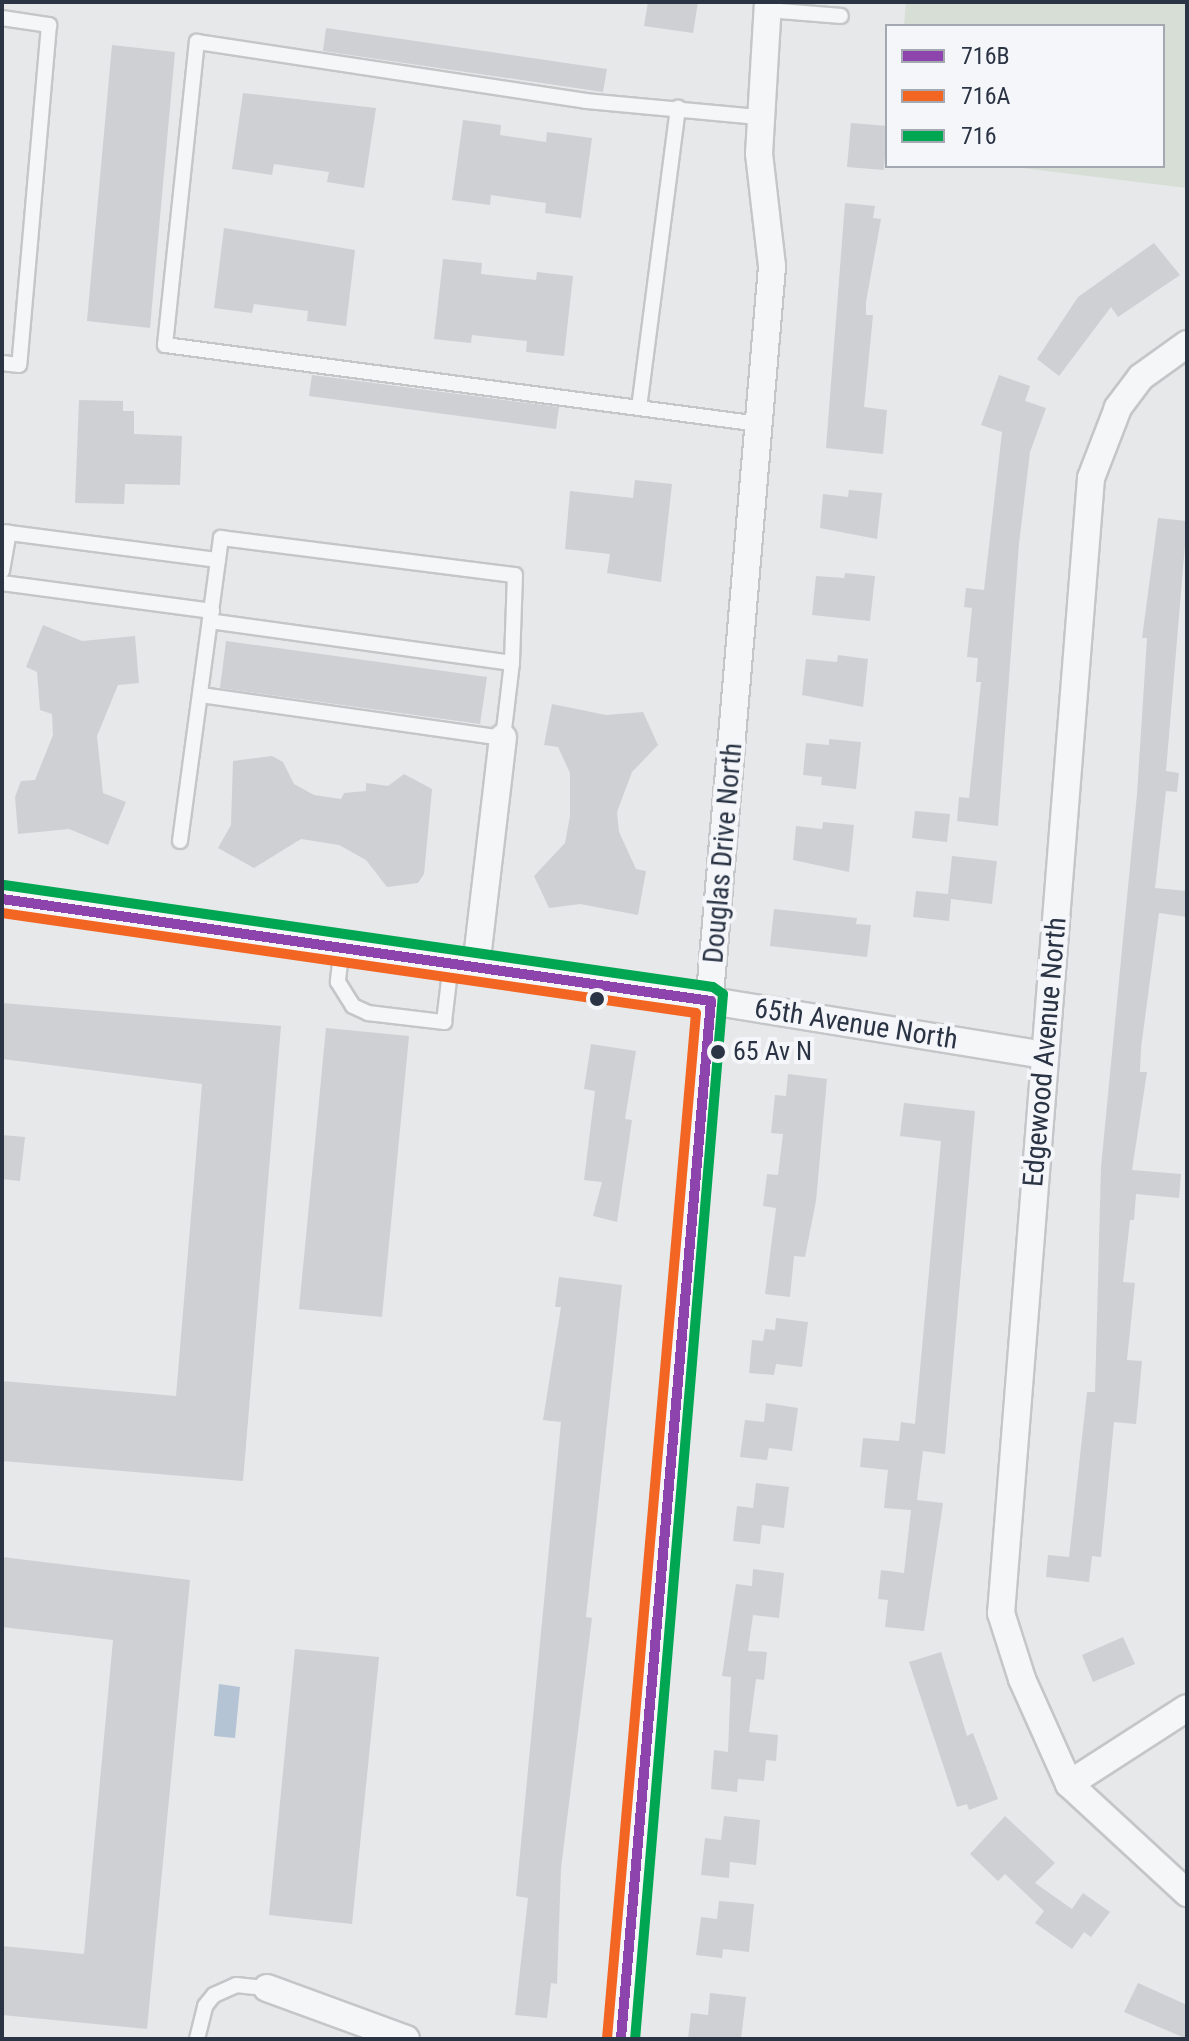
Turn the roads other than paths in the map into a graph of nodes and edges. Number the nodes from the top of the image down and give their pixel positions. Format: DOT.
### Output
graph roads {
  1 [pos="768,6"];
  2 [pos="841,16"];
  3 [pos="2,18"];
  4 [pos="678,108"];
  5 [pos="759,117"];
  6 [pos="1187,344"];
  7 [pos="2,363"];
  8 [pos="639,408"];
  9 [pos="759,424"];
  10 [pos="6,532"];
  11 [pos="218,560"];
  12 [pos="2,571"];
  13 [pos="2,583"];
  14 [pos="211,616"];
  15 [pos="512,663"];
  16 [pos="201,695"];
  17 [pos="503,738"];
  18 [pos="180,841"];
  19 [pos="2,899"];
  20 [pos="342,947"];
  21 [pos="463,965"];
  22 [pos="711,1001"];
  23 [pos="1045,1055"];
  24 [pos="1187,1708"];
  25 [pos="1069,1784"];
  26 [pos="1187,1893"];
  27 [pos="267,1988"];
  28 [pos="197,2039"];
  29 [pos="406,2039"];
  30 [pos="621,2039"];
  1 -- 2 [label="lane"];
  1 -- 5 [label="street, Douglas Drive North"];
  3 -- 7 [label="lane"];
  4 -- 5 [label="lane"];
  4 -- 8 [label="lane"];
  4 -- 8 [label="lane"];
  5 -- 9 [label="street, Douglas Drive North"];
  6 -- 23 [label="street, Edgewood Avenue North"];
  8 -- 9 [label="lane"];
  9 -- 22 [label="street, Douglas Drive North"];
  10 -- 11 [label="lane"];
  10 -- 12 [label="lane"];
  11 -- 14 [label="lane"];
  11 -- 15 [label="lane"];
  13 -- 14 [label="lane"];
  14 -- 15 [label="lane"];
  14 -- 16 [label="lane"];
  15 -- 17 [label="lane"];
  16 -- 17 [label="lane"];
  16 -- 18 [label="lane"];
  17 -- 21 [label="street"];
  19 -- 20 [label="street, 65th Avenue North"];
  20 -- 21 [label="street, 65th Avenue North"];
  20 -- 21 [label="lane"];
  21 -- 22 [label="street, 65th Avenue North"];
  22 -- 23 [label="street, 65th Avenue North"];
  22 -- 30 [label="street, Douglas Drive North"];
  23 -- 25 [label="street, Edgewood Avenue North"];
  24 -- 25 [label="street"];
  25 -- 26 [label="street"];
  27 -- 28 [label="lane"];
  27 -- 29 [label="street"];
}
